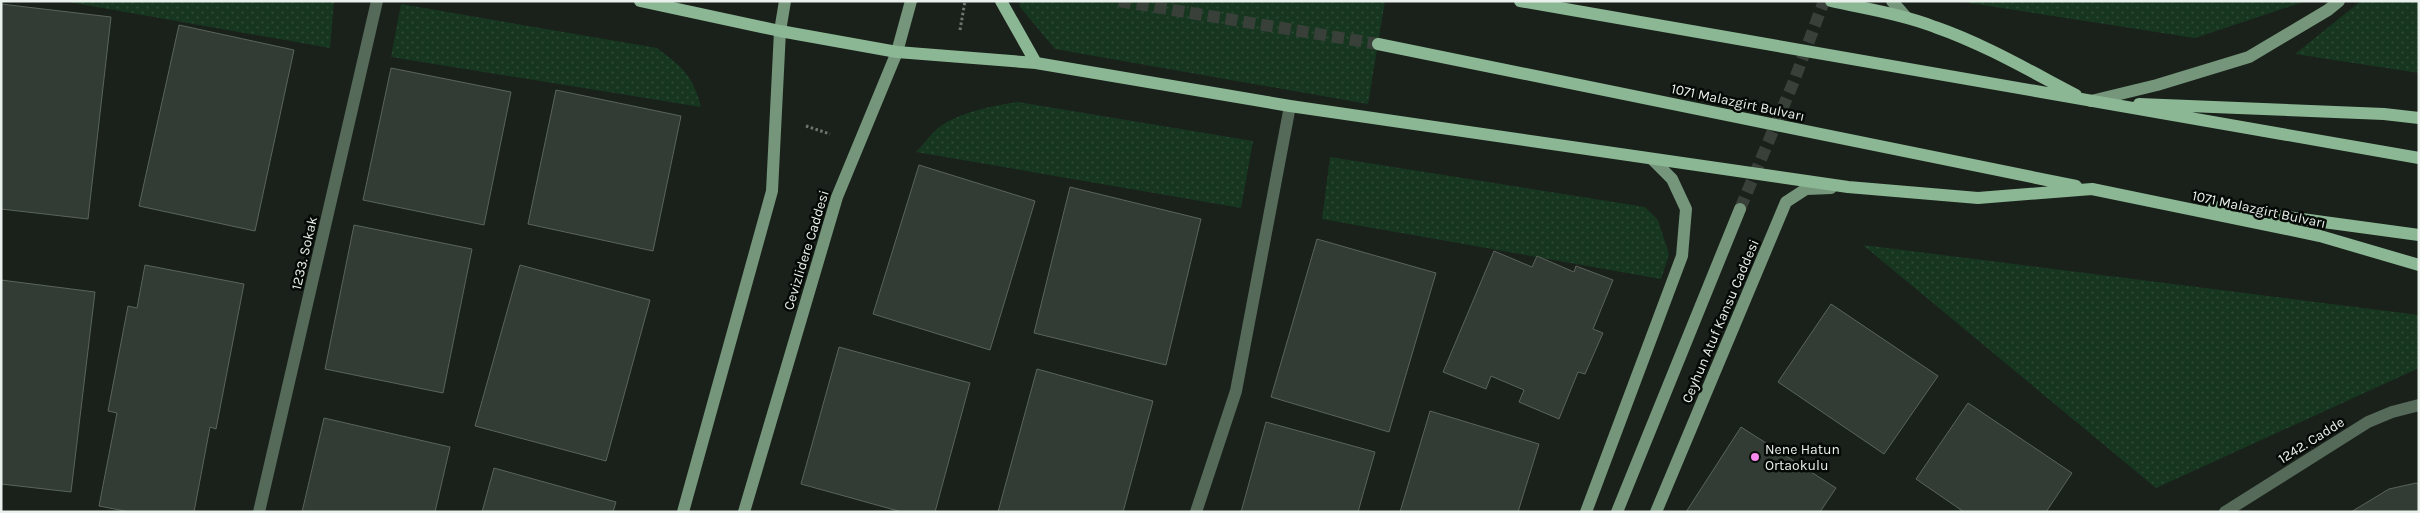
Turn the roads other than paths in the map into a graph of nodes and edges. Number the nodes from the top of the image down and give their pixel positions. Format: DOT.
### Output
graph roads {
  1 [pos="377,1"];
  2 [pos="640,1"];
  3 [pos="785,1"];
  4 [pos="911,1"];
  5 [pos="1001,1"];
  6 [pos="1520,1"];
  7 [pos="1831,1"];
  8 [pos="1892,1"];
  9 [pos="2339,1"];
  10 [pos="1906,17"];
  11 [pos="780,31"];
  12 [pos="1378,44"];
  13 [pos="897,52"];
  14 [pos="1036,63"];
  15 [pos="2088,101"];
  16 [pos="1290,106"];
  17 [pos="2419,118"];
  18 [pos="2419,158"];
  19 [pos="1653,160"];
  20 [pos="1848,187"];
  21 [pos="2092,190"];
  22 [pos="1740,209"];
  23 [pos="2419,236"];
  24 [pos="2419,265"];
  25 [pos="2419,405"];
  26 [pos="259,512"];
  27 [pos="683,512"];
  28 [pos="744,512"];
  29 [pos="1196,512"];
  30 [pos="1586,512"];
  31 [pos="1618,512"];
  32 [pos="1656,512"];
  33 [pos="2225,512"];
  1 -- 26 [label="street, 1233. Sokak"];
  2 -- 11 [label="main road"];
  3 -- 11 [label="main road"];
  4 -- 13 [label="main road, Cevizlidere Caddesi"];
  5 -- 14 [label="main road"];
  6 -- 15 [label="main road"];
  7 -- 10 [label="main road"];
  8 -- 10 [label="main road"];
  9 -- 15 [label="main road"];
  10 -- 15 [label="main road"];
  11 -- 13 [label="main road"];
  11 -- 27 [label="main road"];
  12 -- 21 [label="main road, 1071 Malazgirt Bulvarı"];
  13 -- 14 [label="main road"];
  13 -- 28 [label="main road, Cevizlidere Caddesi"];
  14 -- 16 [label="main road"];
  15 -- 17 [label="main road"];
  15 -- 18 [label="main road"];
  16 -- 19 [label="main road"];
  16 -- 29 [label="street"];
  19 -- 20 [label="main road"];
  19 -- 30 [label="main road"];
  20 -- 21 [label="main road"];
  20 -- 32 [label="main road, Ceyhun Atuf Kansu Caddesi"];
  21 -- 23 [label="main road, 1071 Malazgirt Bulvarı"];
  21 -- 24 [label="main road, 1071 Malazgirt Bulvarı"];
  22 -- 31 [label="main road, Ceyhun Atuf Kansu Caddesi"];
  25 -- 33 [label="street, 1242. Cadde"];
}
